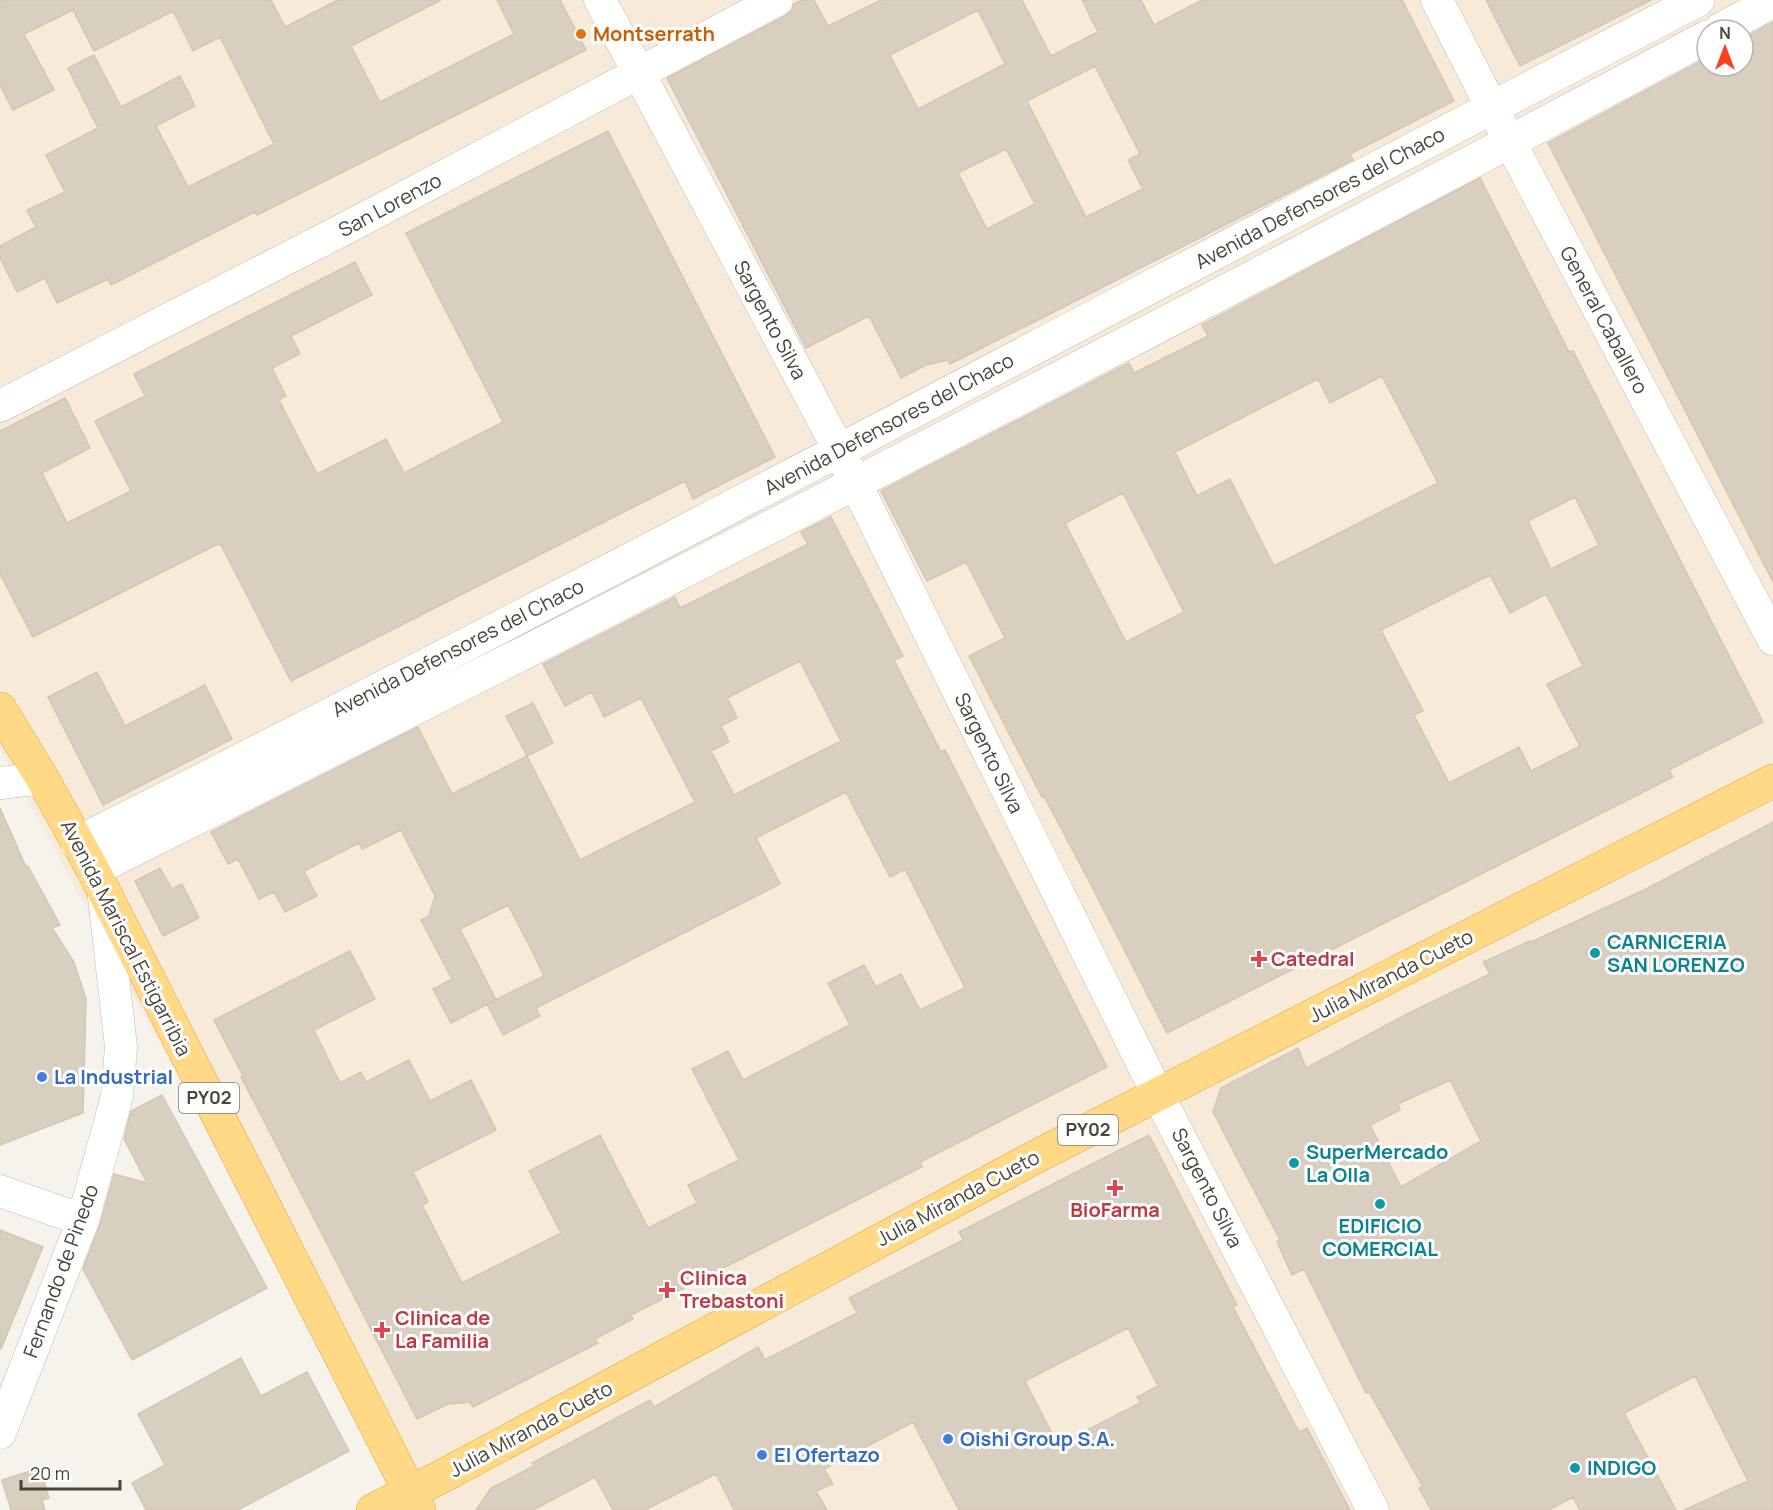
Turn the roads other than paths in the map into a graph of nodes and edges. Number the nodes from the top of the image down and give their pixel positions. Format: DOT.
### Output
graph roads {
  1 [pos="600,0"];
  2 [pos="777,0"];
  3 [pos="1437,0"];
  4 [pos="1698,0"];
  5 [pos="1773,2"];
  6 [pos="1743,18"];
  7 [pos="1695,43"];
  8 [pos="639,72"];
  9 [pos="1492,108"];
  10 [pos="1510,142"];
  11 [pos="0,406"];
  12 [pos="840,450"];
  13 [pos="855,483"];
  14 [pos="1773,639"];
  15 [pos="0,709"];
  16 [pos="42,778"];
  17 [pos="1773,781"];
  18 [pos="0,783"];
  19 [pos="92,868"];
  20 [pos="1158,1095"];
  21 [pos="0,1191"];
  22 [pos="83,1220"];
  23 [pos="0,1433"];
  24 [pos="415,1501"];
  25 [pos="373,1510"];
  26 [pos="1373,1510"];
  1 -- 8 [label="street, Sargento Silva"];
  2 -- 8 [label="street, San Lorenzo"];
  3 -- 9 [label="street, General Caballero"];
  4 -- 9 [label="street, Avenida Defensores del Chaco"];
  5 -- 6 [label="street"];
  7 -- 10 [label="street, Avenida Defensores del Chaco"];
  8 -- 11 [label="street, San Lorenzo"];
  8 -- 12 [label="street, Sargento Silva"];
  9 -- 10 [label="street, General Caballero"];
  9 -- 12 [label="street, Avenida Defensores del Chaco"];
  10 -- 13 [label="street, Avenida Defensores del Chaco"];
  10 -- 14 [label="street, General Caballero"];
  12 -- 13 [label="street, Sargento Silva"];
  12 -- 19 [label="street, Avenida Defensores del Chaco"];
  13 -- 19 [label="street, Avenida Defensores del Chaco"];
  13 -- 20 [label="street, Sargento Silva"];
  15 -- 16 [label="highway, Avenida Mariscal Estigarribia / PY02"];
  16 -- 18 [label="street"];
  16 -- 19 [label="highway, Avenida Mariscal Estigarribia / PY02"];
  17 -- 20 [label="highway, Julia Miranda Cueto / PY02"];
  19 -- 22 [label="street, Fernando de Pinedo"];
  19 -- 24 [label="highway, Avenida Mariscal Estigarribia / PY02"];
  20 -- 24 [label="highway, Julia Miranda Cueto / PY02"];
  20 -- 26 [label="street, Sargento Silva"];
  21 -- 22 [label="street"];
  22 -- 23 [label="street, Fernando de Pinedo"];
  24 -- 25 [label="highway, Julia Miranda Cueto / PY02"];
}
